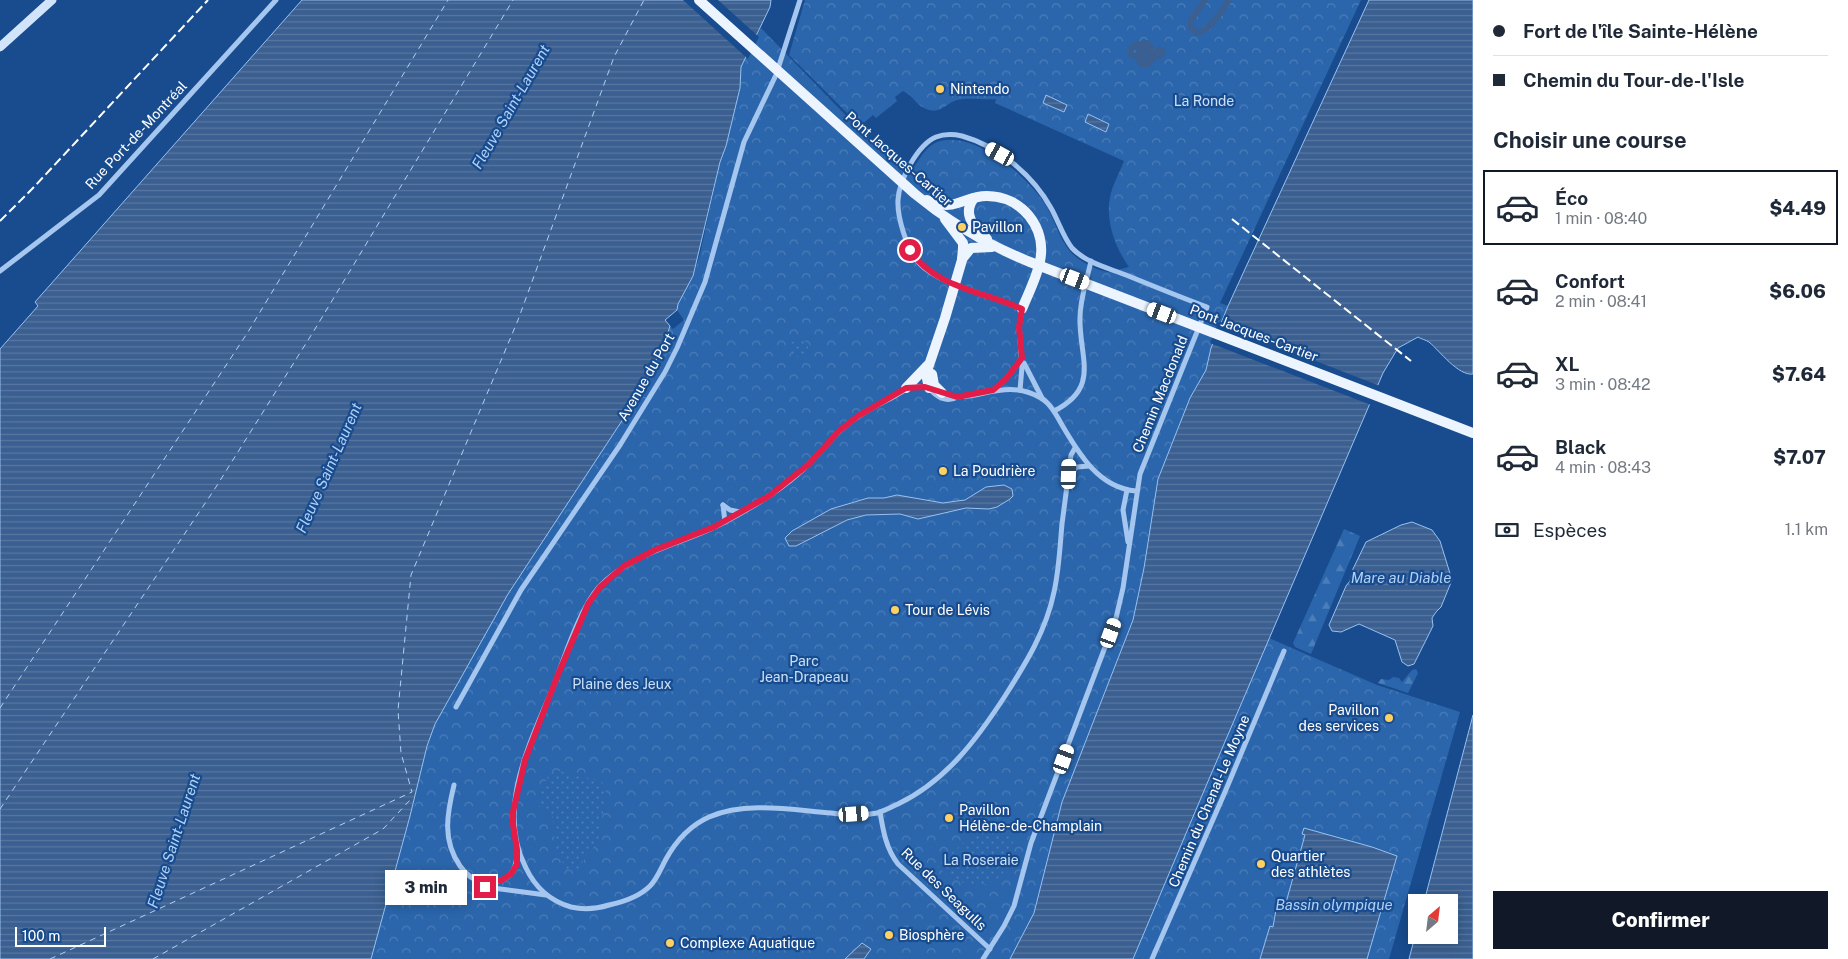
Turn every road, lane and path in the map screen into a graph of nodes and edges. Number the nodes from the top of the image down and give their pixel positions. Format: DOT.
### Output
graph roads {
  1 [pos="52,0"];
  2 [pos="276,0"];
  3 [pos="699,0"];
  4 [pos="800,0"];
  5 [pos="0,47"];
  6 [pos="915,194"];
  7 [pos="974,198"];
  8 [pos="942,216"];
  9 [pos="995,247"];
  10 [pos="962,260"];
  11 [pos="1091,261"];
  12 [pos="0,271"];
  13 [pos="1022,309"];
  14 [pos="1022,358"];
  15 [pos="932,361"];
  16 [pos="906,388"];
  17 [pos="929,388"];
  18 [pos="993,390"];
  19 [pos="1020,390"];
  20 [pos="942,393"];
  21 [pos="957,397"];
  22 [pos="1043,399"];
  23 [pos="1054,411"];
  24 [pos="1473,433"];
  25 [pos="1075,448"];
  26 [pos="1088,466"];
  27 [pos="1069,474"];
  28 [pos="1127,490"];
  29 [pos="1136,490"];
  30 [pos="744,512"];
  31 [pos="1124,516"];
  32 [pos="1134,516"];
  33 [pos="725,522"];
  34 [pos="1129,548"];
  35 [pos="1284,651"];
  36 [pos="456,707"];
  37 [pos="454,785"];
  38 [pos="880,812"];
  39 [pos="517,850"];
  40 [pos="482,882"];
  41 [pos="546,895"];
  42 [pos="990,949"];
  43 [pos="983,959"];
  44 [pos="1152,959"];
  1 -- 5 [label="main road"];
  2 -- 12 [label="street, Rue Port-de-Montréal"];
  3 -- 6 [label="main road, Pont Jacques-Cartier"];
  4 -- 36 [label="street, Avenue du Port"];
  6 -- 7 [label="main road"];
  6 -- 8 [label="main road, Pont Jacques-Cartier"];
  7 -- 9 [label="main road"];
  7 -- 13 [label="main road"];
  8 -- 9 [label="main road, Pont Jacques-Cartier"];
  8 -- 10 [label="main road"];
  9 -- 10 [label="main road"];
  9 -- 24 [label="main road, Pont Jacques-Cartier"];
  10 -- 15 [label="main road"];
  11 -- 13 [label="street"];
  11 -- 23 [label="street"];
  11 -- 29 [label="street, Chemin Macdonald"];
  13 -- 14 [label="street"];
  14 -- 18 [label="street"];
  14 -- 19 [label="street"];
  14 -- 22 [label="street"];
  15 -- 16 [label="main road"];
  15 -- 17 [label="main road"];
  15 -- 20 [label="main road"];
  16 -- 17 [label="street"];
  16 -- 30 [label="street"];
  17 -- 20 [label="street"];
  17 -- 21 [label="street"];
  18 -- 19 [label="street"];
  18 -- 21 [label="street"];
  19 -- 22 [label="street"];
  20 -- 21 [label="street"];
  22 -- 23 [label="street"];
  23 -- 25 [label="street"];
  25 -- 26 [label="street"];
  25 -- 27 [label="street"];
  26 -- 27 [label="street"];
  26 -- 28 [label="street"];
  27 -- 38 [label="street"];
  28 -- 29 [label="street"];
  28 -- 31 [label="street, Chemin Macdonald"];
  29 -- 32 [label="street, Chemin Macdonald"];
  30 -- 33 [label="street"];
  30 -- 33 [label="street"];
  31 -- 32 [label="street"];
  31 -- 34 [label="street, Chemin Macdonald"];
  32 -- 34 [label="street, Chemin Macdonald"];
  33 -- 39 [label="street"];
  34 -- 42 [label="street, Chemin Macdonald"];
  35 -- 44 [label="street, Chemin du Chenal-Le Moyne"];
  37 -- 40 [label="street"];
  38 -- 41 [label="street"];
  38 -- 42 [label="street, Rue des Seagulls"];
  39 -- 40 [label="street"];
  39 -- 41 [label="street"];
  40 -- 41 [label="street"];
  42 -- 43 [label="street, Chemin Macdonald"];
}
